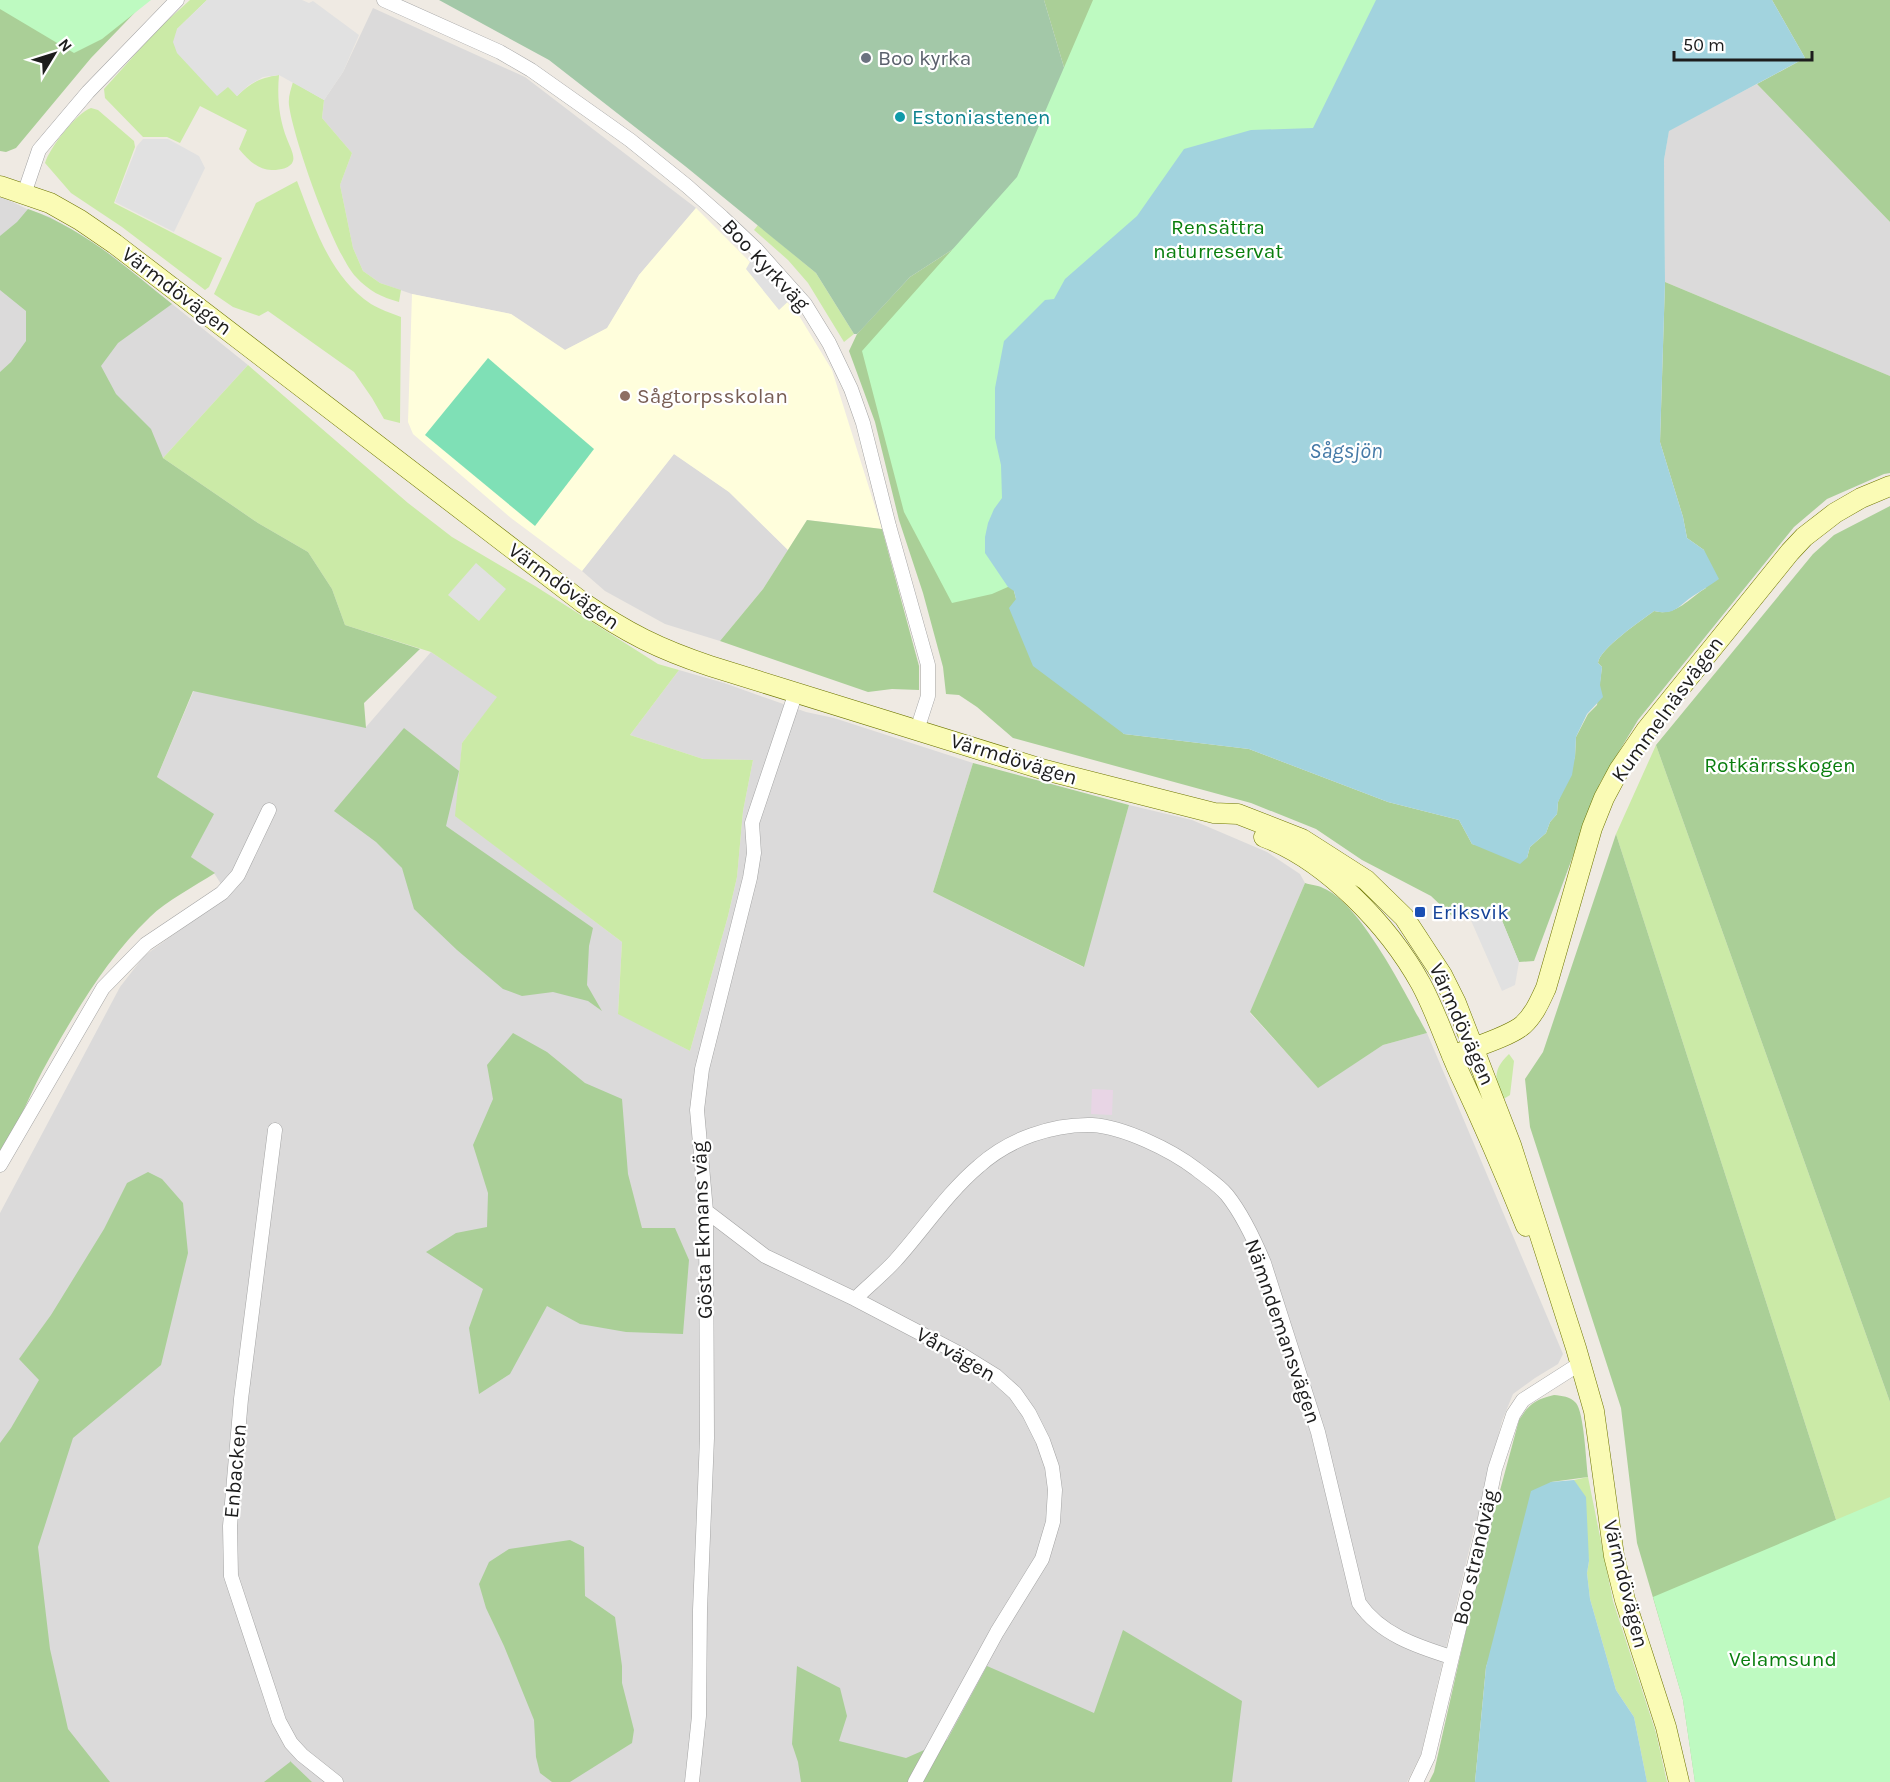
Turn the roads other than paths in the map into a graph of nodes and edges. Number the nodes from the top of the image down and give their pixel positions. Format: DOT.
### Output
graph roads {
  1 [pos="177,0"];
  2 [pos="384,0"];
  3 [pos="0,186"];
  4 [pos="24,194"];
  5 [pos="1890,486"];
  6 [pos="796,692"];
  7 [pos="917,730"];
  8 [pos="269,810"];
  9 [pos="1214,813"];
  10 [pos="1474,1047"];
  11 [pos="1452,1056"];
  12 [pos="275,1130"];
  13 [pos="0,1165"];
  14 [pos="706,1211"];
  15 [pos="855,1299"];
  16 [pos="1579,1356"];
  17 [pos="1451,1657"];
  18 [pos="336,1782"];
  19 [pos="692,1782"];
  20 [pos="915,1782"];
  21 [pos="1416,1782"];
  22 [pos="1679,1782"];
  1 -- 4 [label="street"];
  2 -- 7 [label="street, Boo Kyrkväg"];
  3 -- 4 [label="main road, Värmdövägen"];
  4 -- 6 [label="main road, Värmdövägen"];
  5 -- 10 [label="main road, Kummelnäsvägen"];
  6 -- 7 [label="main road, Värmdövägen"];
  6 -- 14 [label="street, Gösta Ekmans väg"];
  7 -- 9 [label="main road, Värmdövägen"];
  8 -- 13 [label="street"];
  9 -- 10 [label="main road, Värmdövägen"];
  9 -- 11 [label="main road, Värmdövägen"];
  10 -- 11 [label="main road, Kummelnäsvägen"];
  10 -- 16 [label="main road, Värmdövägen"];
  11 -- 16 [label="main road, Värmdövägen"];
  12 -- 18 [label="street, Enbacken"];
  14 -- 15 [label="street, Vårvägen"];
  14 -- 19 [label="street, Gösta Ekmans väg"];
  15 -- 17 [label="street, Nämndemansvägen"];
  15 -- 20 [label="street, Vårvägen"];
  16 -- 17 [label="street, Boo strandväg"];
  16 -- 22 [label="main road, Värmdövägen"];
  17 -- 21 [label="street, Boo strandväg"];
}
